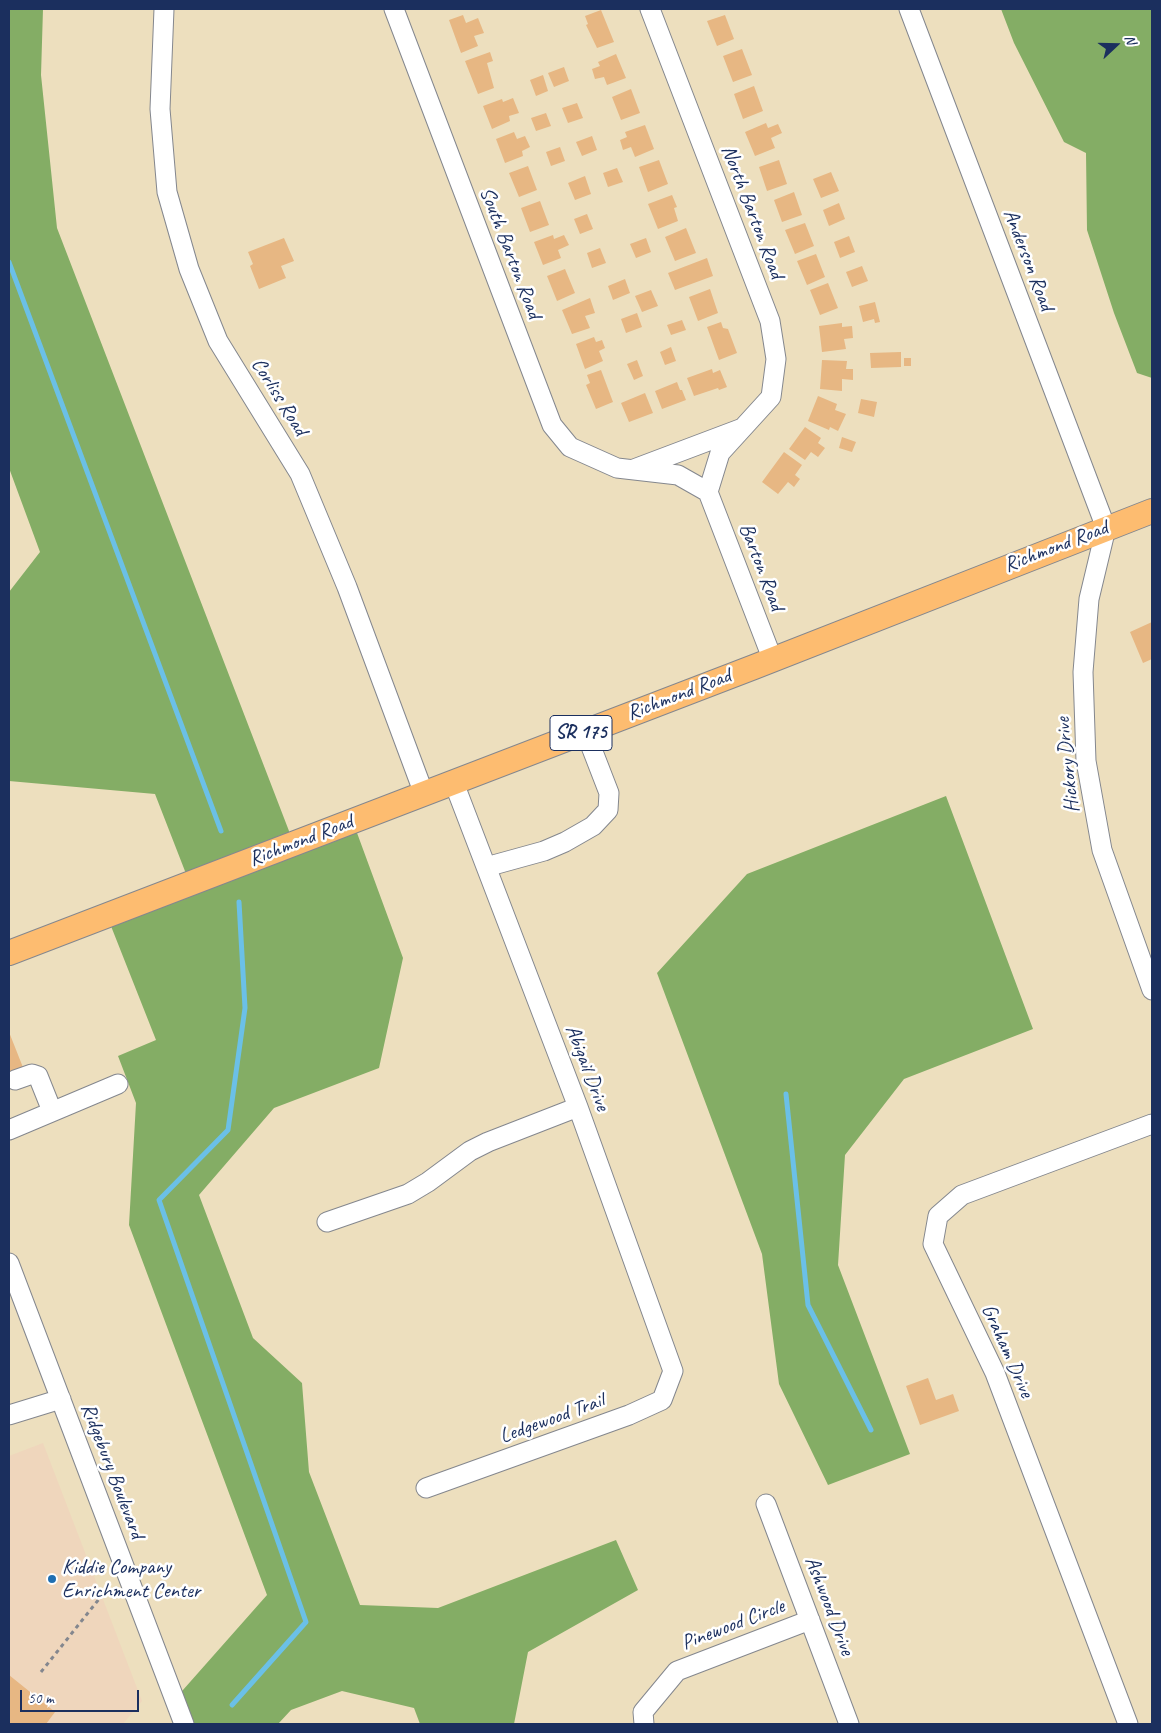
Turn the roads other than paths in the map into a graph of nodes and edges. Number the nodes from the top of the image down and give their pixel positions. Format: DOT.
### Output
graph roads {
  1 [pos="164,9"];
  2 [pos="394,9"];
  3 [pos="650,9"];
  4 [pos="909,9"];
  5 [pos="743,428"];
  6 [pos="631,470"];
  7 [pos="708,492"];
  8 [pos="1152,511"];
  9 [pos="1106,528"];
  10 [pos="772,658"];
  11 [pos="585,731"];
  12 [pos="454,783"];
  13 [pos="424,794"];
  14 [pos="486,867"];
  15 [pos="9,953"];
  16 [pos="1152,990"];
  17 [pos="15,1080"];
  18 [pos="118,1084"];
  19 [pos="578,1107"];
  20 [pos="52,1112"];
  21 [pos="1152,1124"];
  22 [pos="9,1130"];
  23 [pos="328,1222"];
  24 [pos="9,1263"];
  25 [pos="673,1371"];
  26 [pos="60,1399"];
  27 [pos="9,1415"];
  28 [pos="426,1488"];
  29 [pos="766,1504"];
  30 [pos="810,1620"];
  31 [pos="184,1724"];
  32 [pos="644,1724"];
  33 [pos="849,1724"];
  34 [pos="1128,1724"];
  1 -- 13 [label="street, Corliss Road"];
  2 -- 6 [label="street, South Barton Road"];
  3 -- 5 [label="street, North Barton Road"];
  4 -- 9 [label="street, Anderson Road"];
  5 -- 6 [label="street, North Barton Road"];
  5 -- 7 [label="street, North Barton Road"];
  6 -- 7 [label="street, South Barton Road"];
  7 -- 10 [label="street, Barton Road"];
  8 -- 9 [label="main road, Richmond Road / SR 175"];
  9 -- 10 [label="main road, Richmond Road / SR 175"];
  9 -- 16 [label="street, Hickory Drive"];
  10 -- 11 [label="main road, Richmond Road / SR 175"];
  11 -- 12 [label="main road, Richmond Road / SR 175"];
  11 -- 14 [label="street"];
  12 -- 13 [label="main road, Richmond Road / SR 175"];
  12 -- 14 [label="street, Abigail Drive"];
  13 -- 15 [label="main road, Richmond Road / SR 175"];
  14 -- 19 [label="street, Abigail Drive"];
  17 -- 20 [label="street"];
  18 -- 20 [label="street"];
  19 -- 23 [label="street"];
  19 -- 25 [label="street, Abigail Drive"];
  20 -- 22 [label="street"];
  21 -- 34 [label="street, Graham Drive"];
  24 -- 26 [label="street, Ridgebury Boulevard"];
  25 -- 28 [label="street, Ledgewood Trail"];
  26 -- 27 [label="street"];
  26 -- 31 [label="street, Ridgebury Boulevard"];
  29 -- 30 [label="street, Ashwood Drive"];
  30 -- 32 [label="street, Pinewood Circle"];
  30 -- 33 [label="street, Ashwood Drive"];
}
